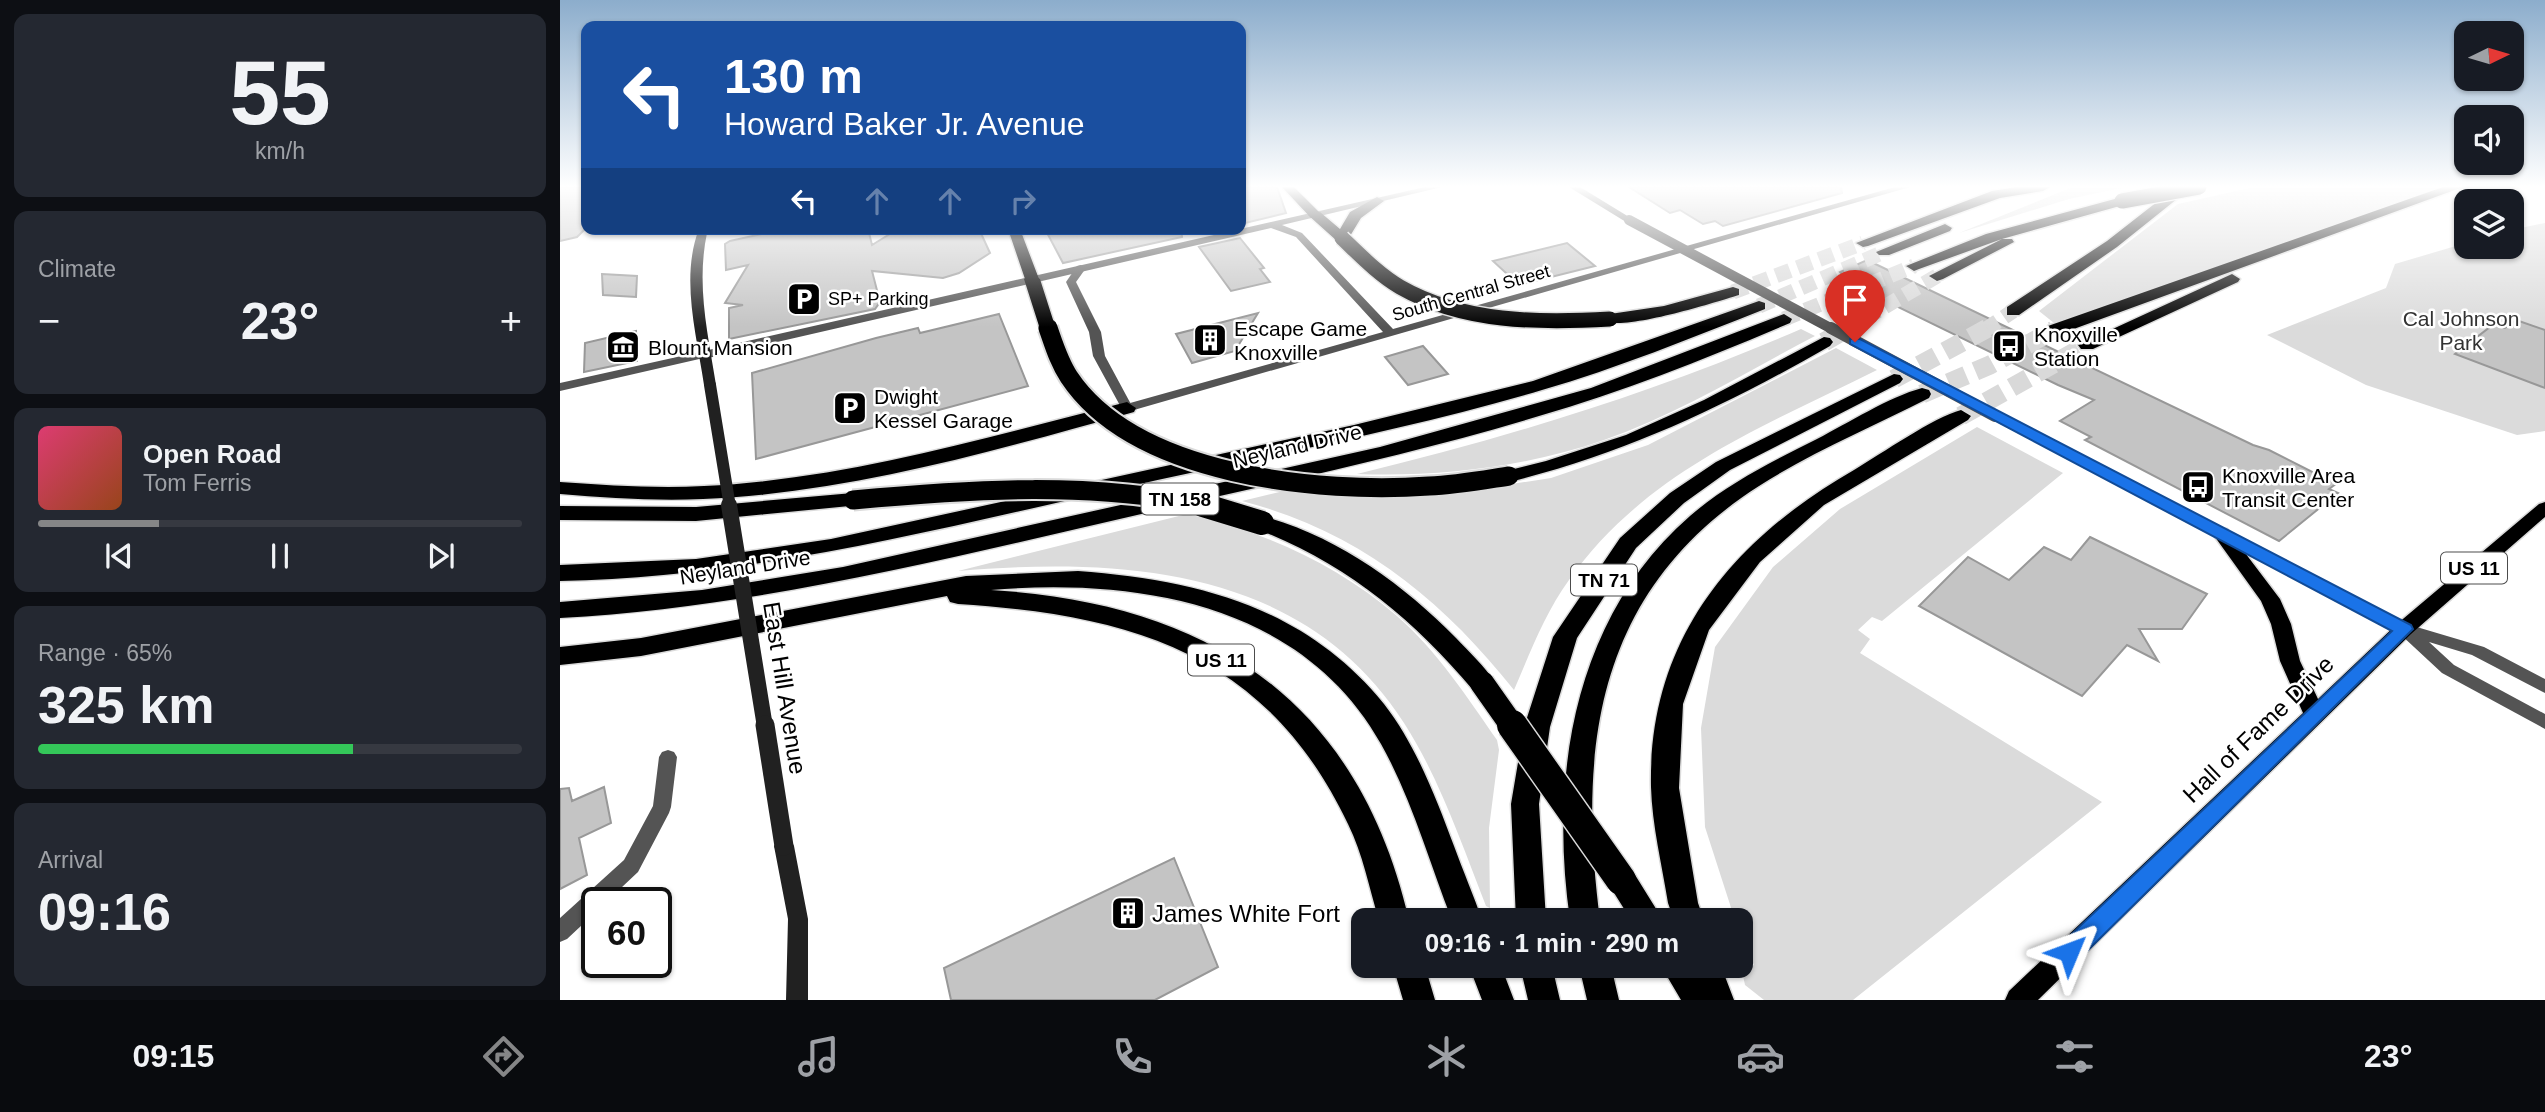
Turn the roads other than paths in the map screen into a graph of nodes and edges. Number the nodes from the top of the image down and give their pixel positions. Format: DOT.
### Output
graph roads {
  1 [pos="1293,234"];
  2 [pos="1337,234"];
  3 [pos="1344,234"];
  4 [pos="1655,234"];
  5 [pos="1741,234"];
  6 [pos="1889,234"];
  7 [pos="1929,234"];
  8 [pos="2002,234"];
  9 [pos="2029,234"];
  10 [pos="2125,234"];
  11 [pos="2324,234"];
  12 [pos="2332,234"];
  13 [pos="704,235"];
  14 [pos="1015,235"];
  15 [pos="1226,235"];
  16 [pos="1342,238"];
  17 [pos="1863,243"];
  18 [pos="1884,252"];
  19 [pos="1914,266"];
  20 [pos="1080,268"];
  21 [pos="1937,276"];
  22 [pos="1032,279"];
  23 [pos="1733,292"];
  24 [pos="1759,306"];
  25 [pos="2013,311"];
  26 [pos="1784,320"];
  27 [pos="2054,330"];
  28 [pos="1391,334"];
  29 [pos="1824,341"];
  30 [pos="2087,345"];
  31 [pos="704,355"];
  32 [pos="1894,379"];
  33 [pos="560,387"];
  34 [pos="1922,394"];
  35 [pos="1127,408"];
  36 [pos="1961,416"];
  37 [pos="560,488"];
  38 [pos="2545,508"];
  39 [pos="560,513"];
  40 [pos="2221,533"];
  41 [pos="560,573"];
  42 [pos="910,595"];
  43 [pos="560,610"];
  44 [pos="2404,629"];
  45 [pos="560,656"];
  46 [pos="2545,687"];
  47 [pos="2314,715"];
  48 [pos="2545,722"];
  49 [pos="668,757"];
  50 [pos="1390,908"];
  51 [pos="1462,908"];
  52 [pos="1530,908"];
  53 [pos="1584,908"];
  54 [pos="1640,908"];
  55 [pos="1684,908"];
  56 [pos="560,932"];
  57 [pos="1413,978"];
  58 [pos="1490,978"];
  59 [pos="1539,978"];
  60 [pos="1597,978"];
  61 [pos="1685,978"];
  62 [pos="1710,978"];
  63 [pos="797,1000"];
  64 [pos="1419,1000"];
  65 [pos="1498,1000"];
  66 [pos="1544,1000"];
  67 [pos="1602,1000"];
  68 [pos="1700,1000"];
  69 [pos="1718,1000"];
  70 [pos="2019,1000"];
  1 -- 28 [label="street"];
  2 -- 16 [label="highway"];
  3 -- 16 [label="highway"];
  4 -- 40 [label="street, bridge"];
  5 -- 28 [label="street, South Central Street"];
  6 -- 17 [label="highway"];
  7 -- 18 [label="highway"];
  8 -- 19 [label="highway"];
  9 -- 21 [label="highway"];
  10 -- 25 [label="highway"];
  11 -- 27 [label="highway"];
  12 -- 30 [label="highway"];
  13 -- 31 [label="main road, East Hill Avenue"];
  14 -- 22 [label="main road"];
  15 -- 20 [label="street"];
  16 -- 23 [label="highway, bridge"];
  20 -- 22 [label="street"];
  20 -- 35 [label="street"];
  22 -- 29 [label="highway, bridge"];
  22 -- 31 [label="street"];
  24 -- 41 [label="highway, Neyland Drive / TN 158"];
  26 -- 43 [label="highway, Neyland Drive / TN 158"];
  28 -- 35 [label="street, South Central Street"];
  31 -- 33 [label="street"];
  31 -- 63 [label="main road, East Hill Avenue, bridge"];
  32 -- 52 [label="highway, TN 71"];
  34 -- 53 [label="highway, TN 71"];
  35 -- 37 [label="highway"];
  36 -- 55 [label="highway"];
  38 -- 44 [label="main road, Hall of Fame Drive / US 11"];
  39 -- 54 [label="highway, bridge"];
  40 -- 44 [label="street"];
  40 -- 47 [label="main road"];
  42 -- 45 [label="highway, US 11"];
  42 -- 50 [label="highway, US 11"];
  42 -- 51 [label="highway"];
  44 -- 46 [label="street"];
  44 -- 47 [label="main road, Hall of Fame Drive / US 11"];
  44 -- 48 [label="street"];
  47 -- 70 [label="main road, Hall of Fame Drive / US 11"];
  49 -- 56 [label="street"];
  57 -- 64 [label="highway"];
  58 -- 65 [label="highway"];
  59 -- 66 [label="highway"];
  60 -- 67 [label="highway"];
  61 -- 68 [label="highway"];
  62 -- 69 [label="highway"];
}
